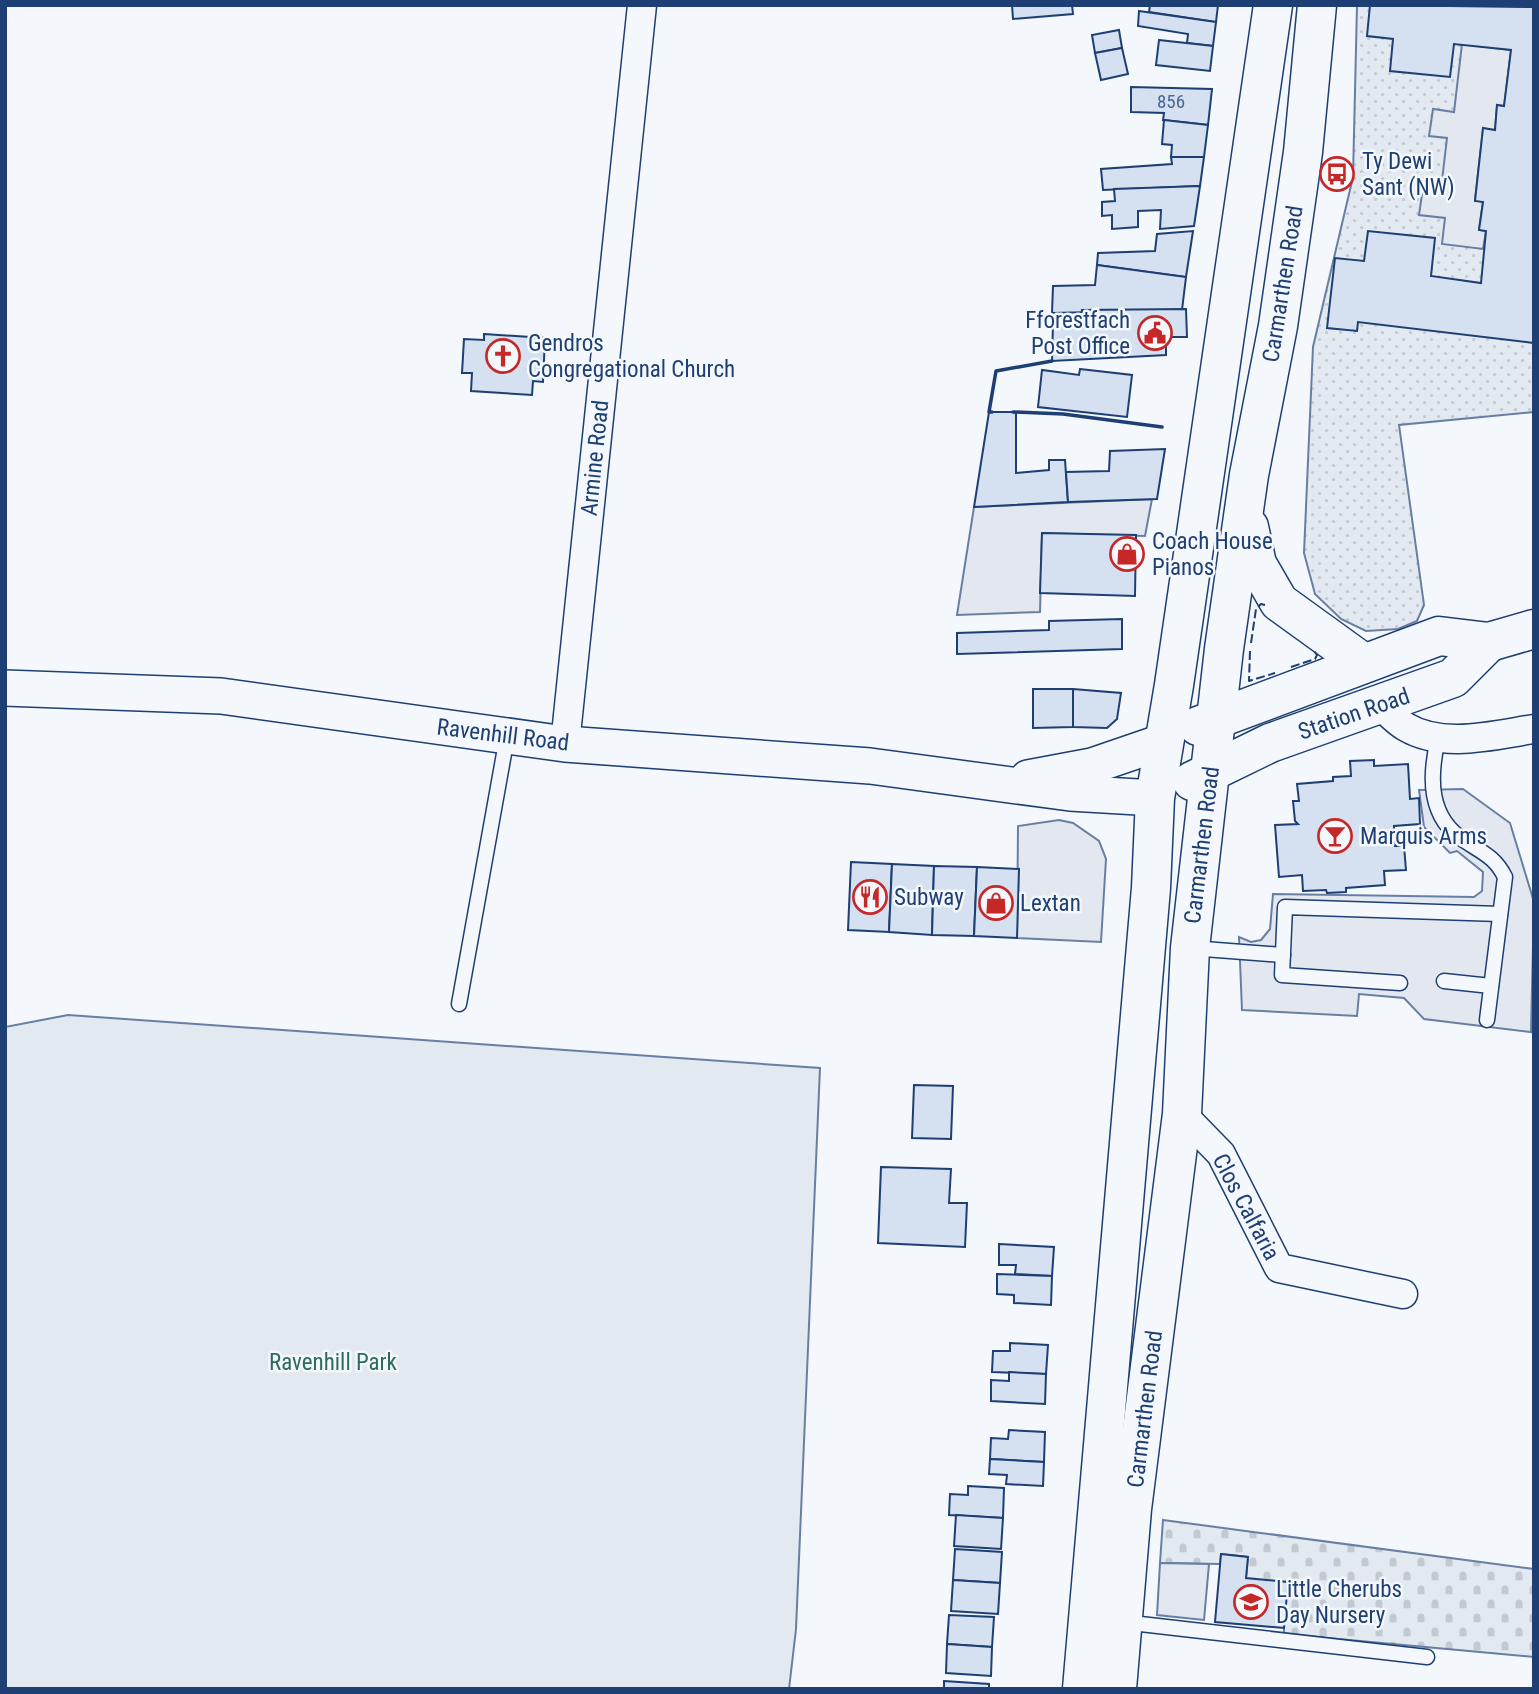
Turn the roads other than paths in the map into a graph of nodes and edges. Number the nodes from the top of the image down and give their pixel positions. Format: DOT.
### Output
graph roads {
  1 [pos="642,5"];
  2 [pos="1273,5"];
  3 [pos="1317,5"];
  4 [pos="1244,508"];
  5 [pos="1534,629"];
  6 [pos="1489,642"];
  7 [pos="1362,662"];
  8 [pos="5,688"];
  9 [pos="1381,706"];
  10 [pos="1217,717"];
  11 [pos="1534,729"];
  12 [pos="507,737"];
  13 [pos="1438,739"];
  14 [pos="1165,741"];
  15 [pos="565,744"];
  16 [pos="1210,772"];
  17 [pos="1001,783"];
  18 [pos="1155,797"];
  19 [pos="1500,914"];
  20 [pos="1190,948"];
  21 [pos="1283,955"];
  22 [pos="1444,981"];
  23 [pos="1400,983"];
  24 [pos="1491,986"];
  25 [pos="459,1004"];
  26 [pos="1488,1020"];
  27 [pos="1182,1114"];
  28 [pos="1403,1294"];
  29 [pos="1122,1622"];
  30 [pos="1427,1657"];
  31 [pos="1082,1689"];
  32 [pos="1117,1689"];
  1 -- 15 [label="street, Armine Road"];
  2 -- 14 [label="main road, Carmarthen Road"];
  3 -- 4 [label="main road, Carmarthen Road"];
  4 -- 7 [label="main road"];
  4 -- 10 [label="main road, Carmarthen Road"];
  5 -- 6 [label="main road, Station Road"];
  6 -- 7 [label="main road, Station Road"];
  6 -- 9 [label="main road, Station Road"];
  7 -- 10 [label="main road, Station Road"];
  8 -- 12 [label="street, Ravenhill Road"];
  9 -- 13 [label="street"];
  9 -- 16 [label="main road, Station Road"];
  10 -- 14 [label="main road, Station Road"];
  10 -- 16 [label="main road, Carmarthen Road"];
  11 -- 13 [label="street"];
  12 -- 15 [label="street, Ravenhill Road"];
  12 -- 25 [label="lane"];
  13 -- 19 [label="lane"];
  14 -- 17 [label="street, Ravenhill Road"];
  14 -- 18 [label="main road, Carmarthen Road"];
  15 -- 17 [label="street, Ravenhill Road"];
  16 -- 18 [label="main road, Station Road"];
  16 -- 20 [label="main road, Carmarthen Road"];
  17 -- 18 [label="street, Ravenhill Road"];
  18 -- 31 [label="main road, Carmarthen Road"];
  19 -- 21 [label="lane"];
  19 -- 24 [label="lane"];
  20 -- 21 [label="lane"];
  20 -- 27 [label="main road, Carmarthen Road"];
  21 -- 23 [label="lane"];
  22 -- 24 [label="lane"];
  24 -- 26 [label="lane"];
  27 -- 28 [label="street, Clos Calfaria"];
  27 -- 29 [label="main road, Carmarthen Road"];
  29 -- 30 [label="lane"];
  29 -- 32 [label="main road, Carmarthen Road"];
}
